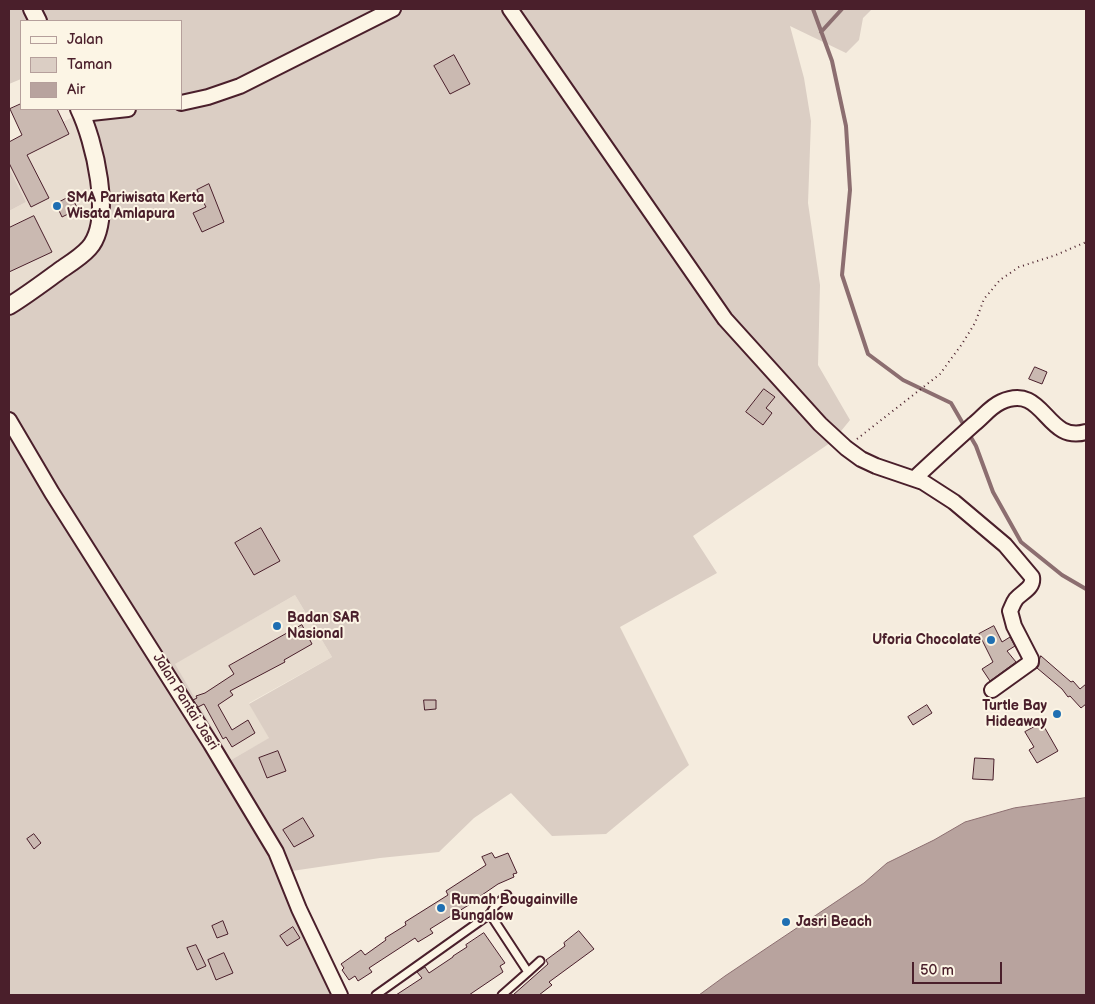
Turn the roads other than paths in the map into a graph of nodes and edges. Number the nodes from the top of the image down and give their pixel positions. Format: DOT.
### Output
graph roads {
  1 [pos="393,9"];
  2 [pos="510,9"];
  3 [pos="182,103"];
  4 [pos="104,110"];
  5 [pos="80,111"];
  6 [pos="9,306"];
  7 [pos="9,420"];
  8 [pos="1086,432"];
  9 [pos="914,478"];
  10 [pos="992,690"];
  11 [pos="507,895"];
  12 [pos="490,914"];
  13 [pos="540,961"];
  14 [pos="528,972"];
  15 [pos="340,995"];
  16 [pos="376,995"];
  17 [pos="502,995"];
  1 -- 3 [label="street"];
  2 -- 9 [label="street"];
  4 -- 5 [label="street"];
  5 -- 6 [label="street"];
  7 -- 15 [label="street, Jalan Pantai Jasri"];
  8 -- 9 [label="street"];
  9 -- 10 [label="street"];
  11 -- 12 [label="lane"];
  12 -- 14 [label="lane"];
  12 -- 16 [label="lane"];
  13 -- 14 [label="lane"];
  14 -- 17 [label="lane"];
}
